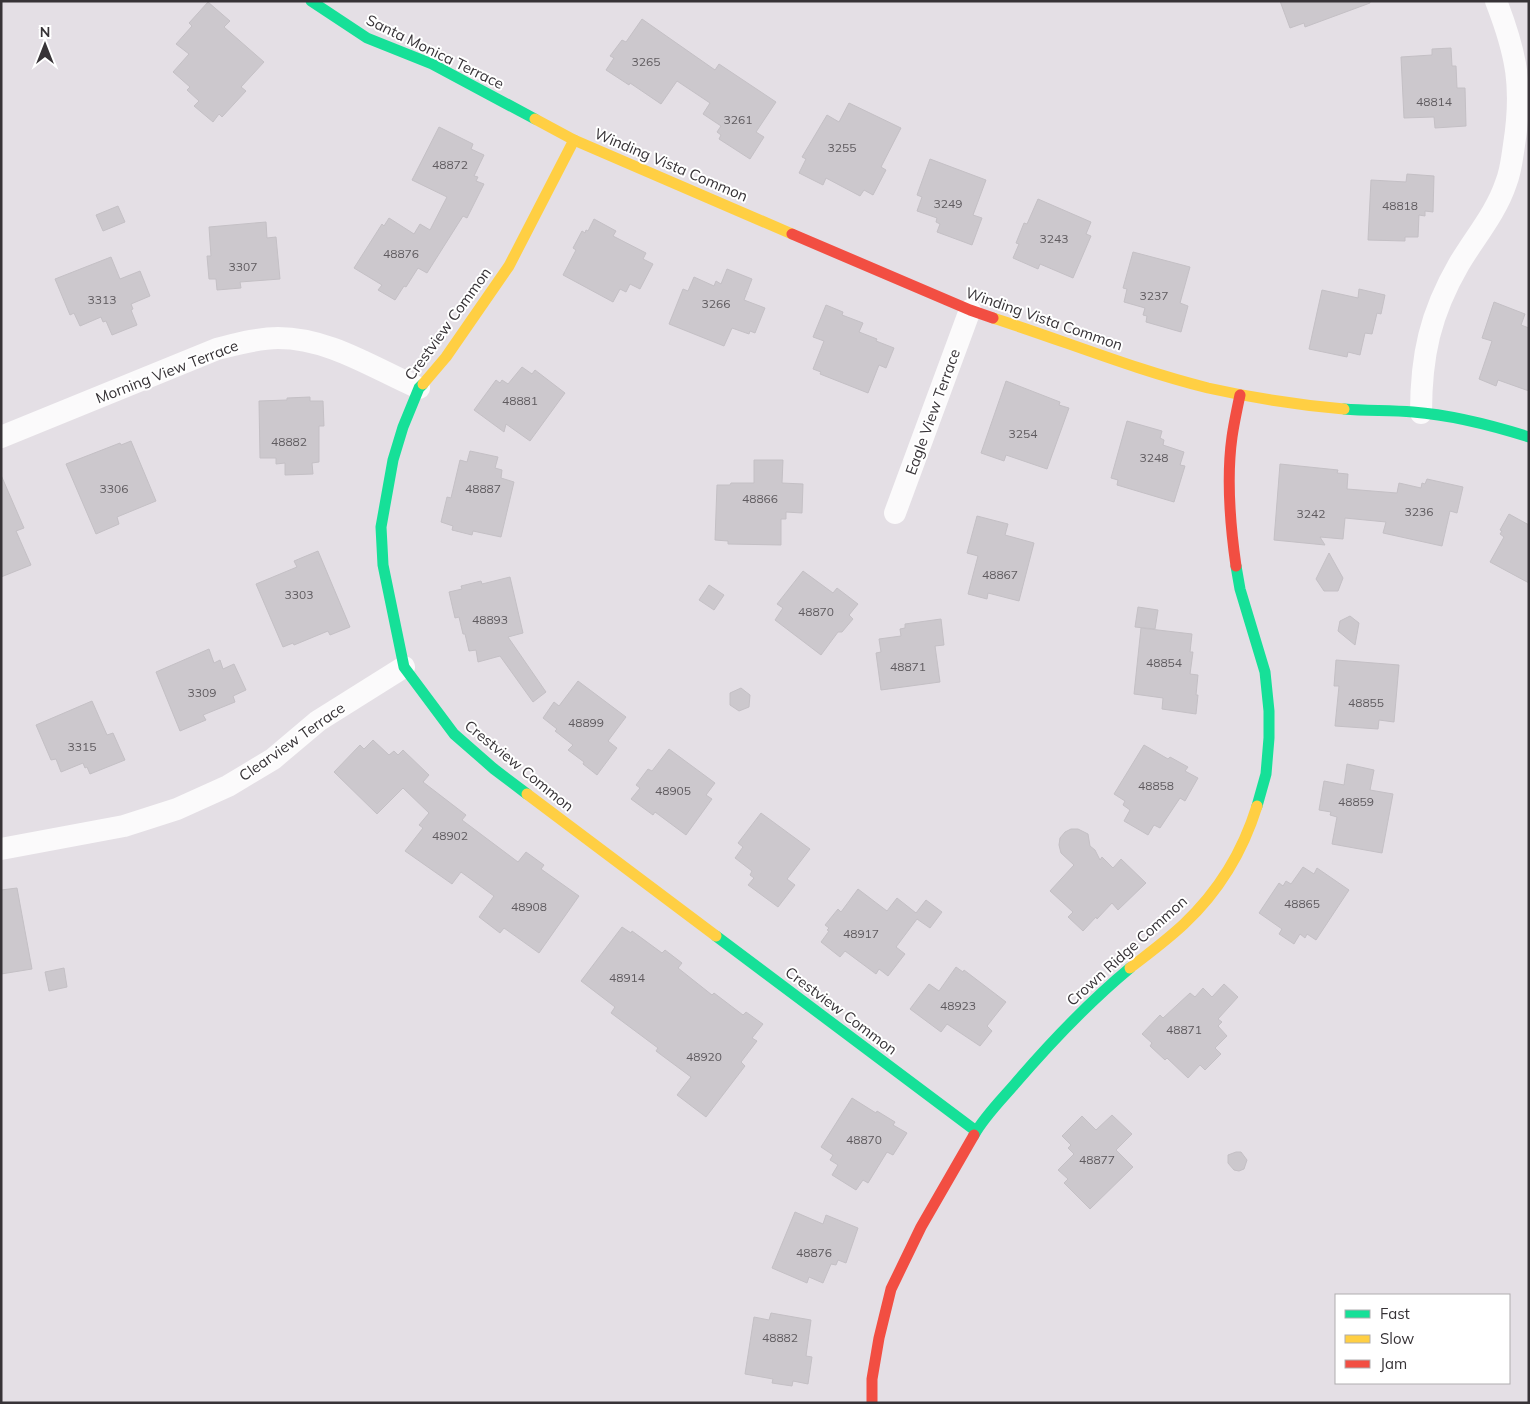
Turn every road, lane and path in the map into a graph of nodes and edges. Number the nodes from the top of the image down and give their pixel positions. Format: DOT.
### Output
graph roads {
  1 [pos="311,1"];
  2 [pos="1496,1"];
  3 [pos="574,140"];
  4 [pos="970,310"];
  5 [pos="419,388"];
  6 [pos="1240,394"];
  7 [pos="1421,413"];
  8 [pos="1,437"];
  9 [pos="1529,437"];
  10 [pos="895,513"];
  11 [pos="404,667"];
  12 [pos="1,849"];
  13 [pos="976,1131"];
  14 [pos="872,1403"];
  1 -- 3 [label="street, Santa Monica Terrace"];
  2 -- 7 [label="street"];
  3 -- 4 [label="street, Winding Vista Common"];
  3 -- 5 [label="street, Crestview Common"];
  4 -- 6 [label="street, Winding Vista Common"];
  4 -- 10 [label="street, Eagle View Terrace"];
  5 -- 8 [label="street, Morning View Terrace"];
  5 -- 11 [label="street, Crestview Common"];
  6 -- 7 [label="street, Winding Vista Common"];
  6 -- 13 [label="street, Crown Ridge Common"];
  7 -- 9 [label="street, Winding Vista Common"];
  11 -- 12 [label="street, Clearview Terrace"];
  11 -- 13 [label="street, Crestview Common"];
  13 -- 14 [label="street, Crown Ridge Common"];
}
